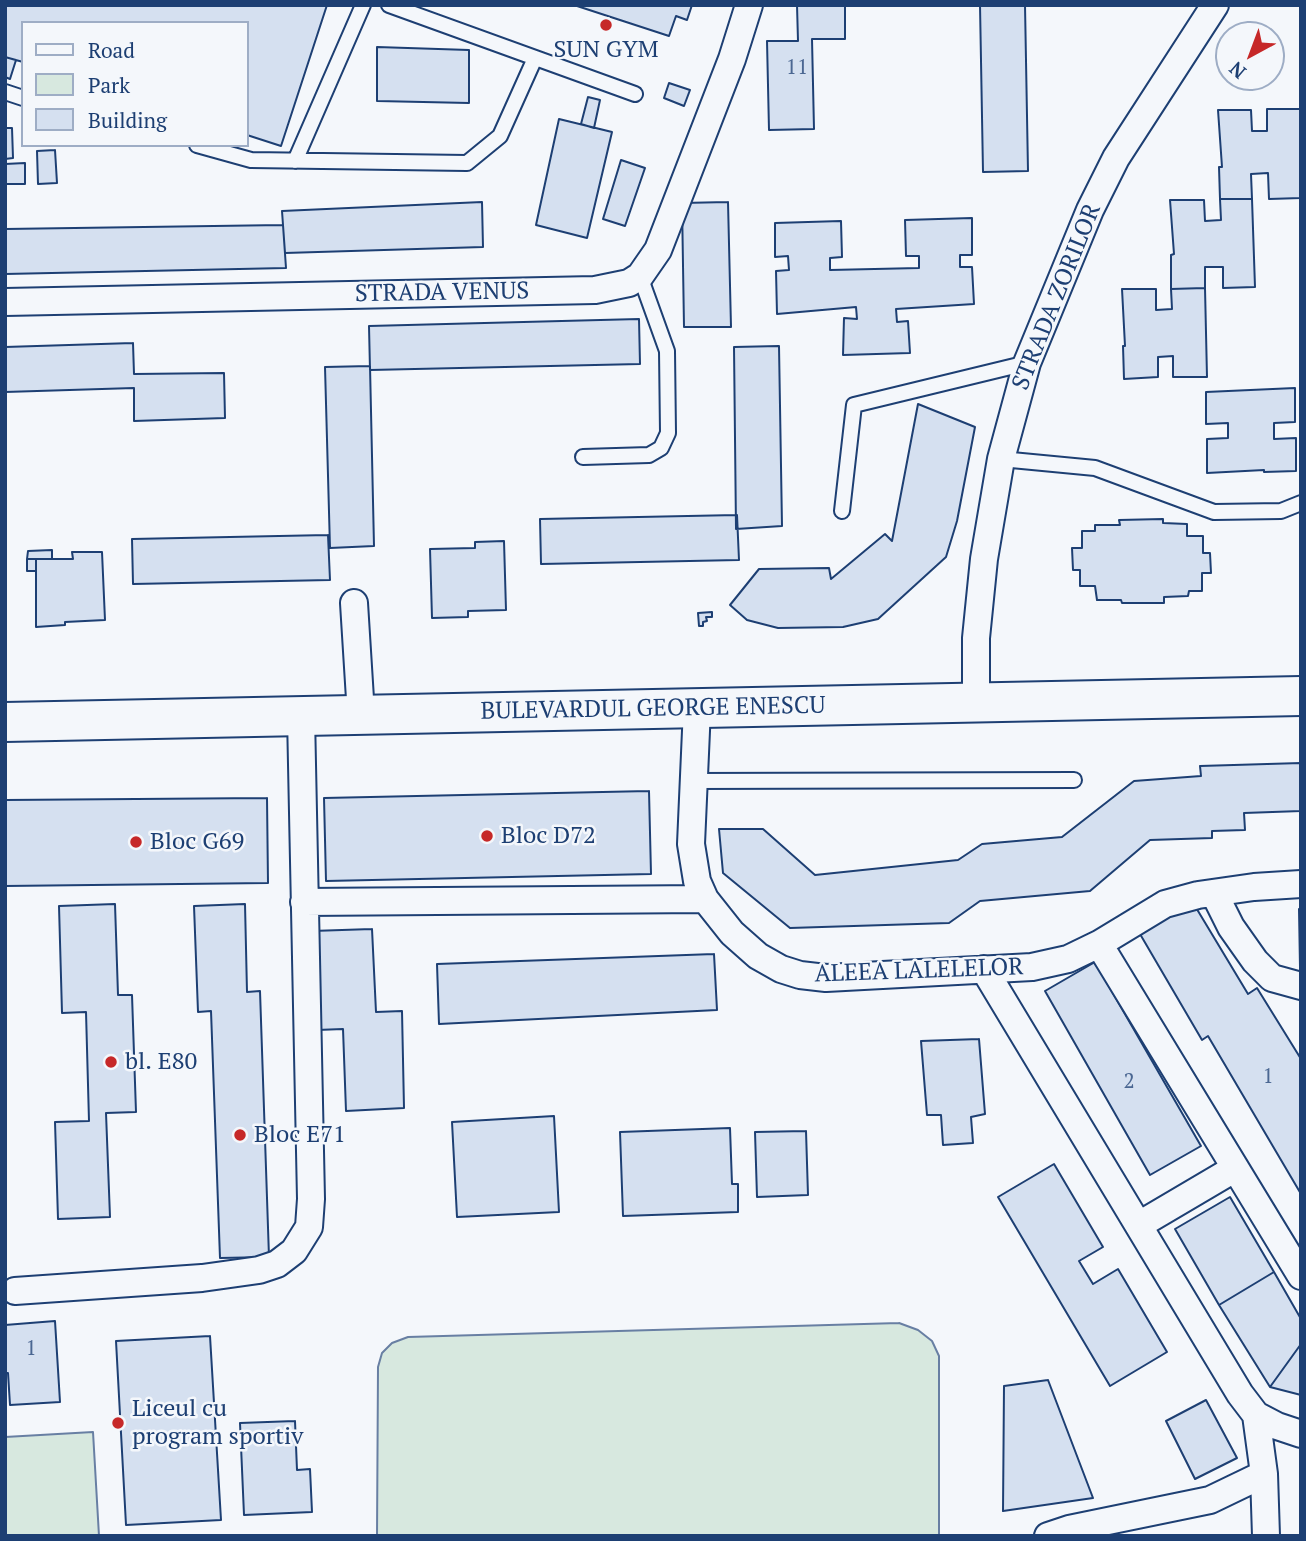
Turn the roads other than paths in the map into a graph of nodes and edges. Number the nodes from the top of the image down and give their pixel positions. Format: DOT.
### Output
graph roads {
  1 [pos="363,5"];
  2 [pos="389,5"];
  3 [pos="749,5"];
  4 [pos="1215,5"];
  5 [pos="535,58"];
  6 [pos="635,94"];
  7 [pos="204,147"];
  8 [pos="295,161"];
  9 [pos="640,276"];
  10 [pos="5,302"];
  11 [pos="1027,362"];
  12 [pos="583,457"];
  13 [pos="1001,459"];
  14 [pos="1301,503"];
  15 [pos="842,511"];
  16 [pos="355,603"];
  17 [pos="1301,696"];
  18 [pos="976,702"];
  19 [pos="697,708"];
  20 [pos="361,715"];
  21 [pos="301,716"];
  22 [pos="5,722"];
  23 [pos="1074,780"];
  24 [pos="694,781"];
  25 [pos="1301,884"];
  26 [pos="1214,893"];
  27 [pos="705,899"];
  28 [pos="304,902"];
  29 [pos="1099,944"];
  30 [pos="984,969"];
  31 [pos="1301,986"];
  32 [pos="1234,1169"];
  33 [pos="1139,1225"];
  34 [pos="1301,1276"];
  35 [pos="15,1291"];
  36 [pos="1256,1415"];
  37 [pos="1301,1434"];
  38 [pos="1264,1474"];
  39 [pos="1048,1536"];
  40 [pos="1266,1536"];
  1 -- 8 [label="lane"];
  2 -- 5 [label="lane"];
  3 -- 9 [label="street"];
  4 -- 11 [label="street, STRADA ZORILOR"];
  5 -- 6 [label="lane"];
  5 -- 8 [label="lane"];
  7 -- 8 [label="lane"];
  9 -- 10 [label="street, STRADA VENUS"];
  9 -- 12 [label="lane"];
  11 -- 13 [label="street, STRADA ZORILOR"];
  11 -- 15 [label="lane"];
  13 -- 14 [label="lane"];
  13 -- 18 [label="street, STRADA ZORILOR"];
  16 -- 20 [label="street"];
  17 -- 18 [label="main road, BULEVARDUL GEORGE ENESCU"];
  18 -- 19 [label="main road, BULEVARDUL GEORGE ENESCU"];
  19 -- 20 [label="main road, BULEVARDUL GEORGE ENESCU"];
  19 -- 24 [label="street, ALEEA LALELELOR"];
  20 -- 21 [label="main road, BULEVARDUL GEORGE ENESCU"];
  21 -- 22 [label="main road, BULEVARDUL GEORGE ENESCU"];
  21 -- 28 [label="street"];
  23 -- 24 [label="lane"];
  24 -- 27 [label="street, ALEEA LALELELOR"];
  25 -- 26 [label="street, ALEEA LALELELOR"];
  26 -- 29 [label="street, ALEEA LALELELOR"];
  26 -- 31 [label="street"];
  27 -- 28 [label="street"];
  27 -- 30 [label="street, ALEEA LALELELOR"];
  28 -- 35 [label="street"];
  29 -- 30 [label="street, ALEEA LALELELOR"];
  29 -- 32 [label="street"];
  30 -- 33 [label="street"];
  32 -- 33 [label="street"];
  32 -- 34 [label="street"];
  33 -- 36 [label="street"];
  36 -- 37 [label="street"];
  36 -- 38 [label="street"];
  38 -- 39 [label="street"];
  38 -- 40 [label="street"];
}
